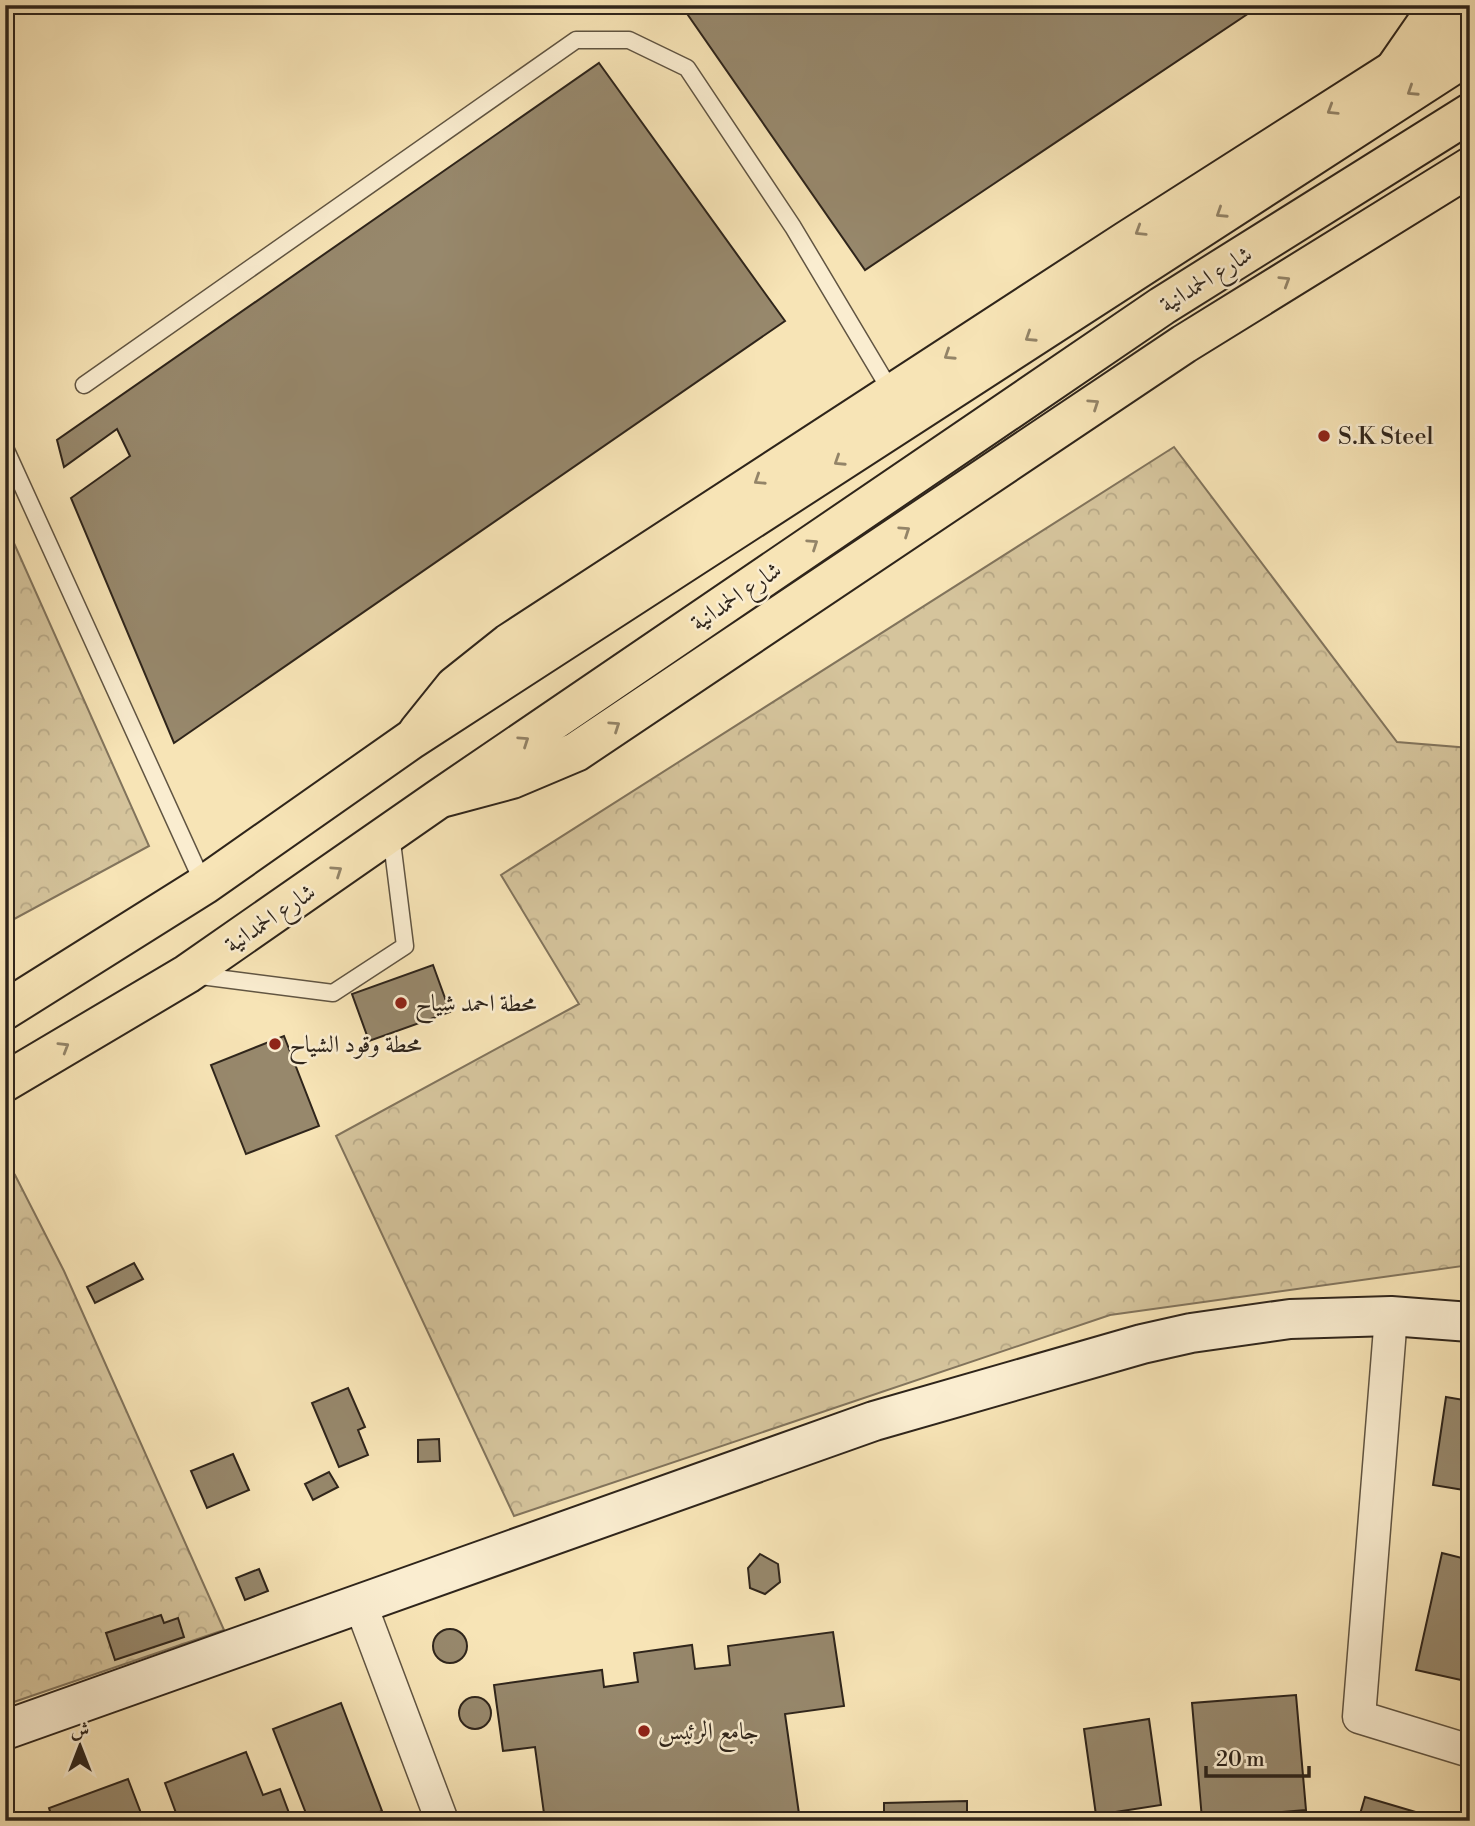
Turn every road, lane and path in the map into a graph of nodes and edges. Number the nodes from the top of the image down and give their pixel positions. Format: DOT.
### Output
graph roads {
  1 [pos="1439,5"];
  2 [pos="1470,16"];
  3 [pos="1470,54"];
  4 [pos="1394,70"];
  5 [pos="1470,113"];
  6 [pos="1470,167"];
  7 [pos="84,385"];
  8 [pos="892,393"];
  9 [pos="5,448"];
  10 [pos="412,739"];
  11 [pos="440,798"];
  12 [pos="391,834"];
  13 [pos="204,885"];
  14 [pos="187,974"];
  15 [pos="5,1010"];
  16 [pos="5,1082"];
  17 [pos="1391,1316"];
  18 [pos="1470,1322"];
  19 [pos="360,1603"];
  20 [pos="5,1730"];
  21 [pos="1470,1751"];
  22 [pos="442,1821"];
  1 -- 4 [label="main road"];
  2 -- 4 [label="main road"];
  3 -- 10 [label="main road, شارع الحمدانية, one-way"];
  4 -- 8 [label="main road, one-way"];
  11 -- 5 [label="main road, شارع الحمدانية, one-way"];
  11 -- 6 [label="main road, one-way"];
  7 -- 8 [label="lane"];
  8 -- 10 [label="main road, one-way"];
  9 -- 13 [label="lane"];
  10 -- 13 [label="main road, شارع الحمدانية"];
  11 -- 12 [label="main road, شارع الحمدانية"];
  14 -- 12 [label="main road, شارع الحمدانية, one-way"];
  12 -- 14 [label="lane"];
  13 -- 15 [label="main road, شارع الحمدانية"];
  16 -- 14 [label="main road, شارع الحمدانية, one-way"];
  17 -- 18 [label="street"];
  17 -- 19 [label="street"];
  17 -- 21 [label="street"];
  19 -- 20 [label="street"];
  19 -- 22 [label="street"];
}
